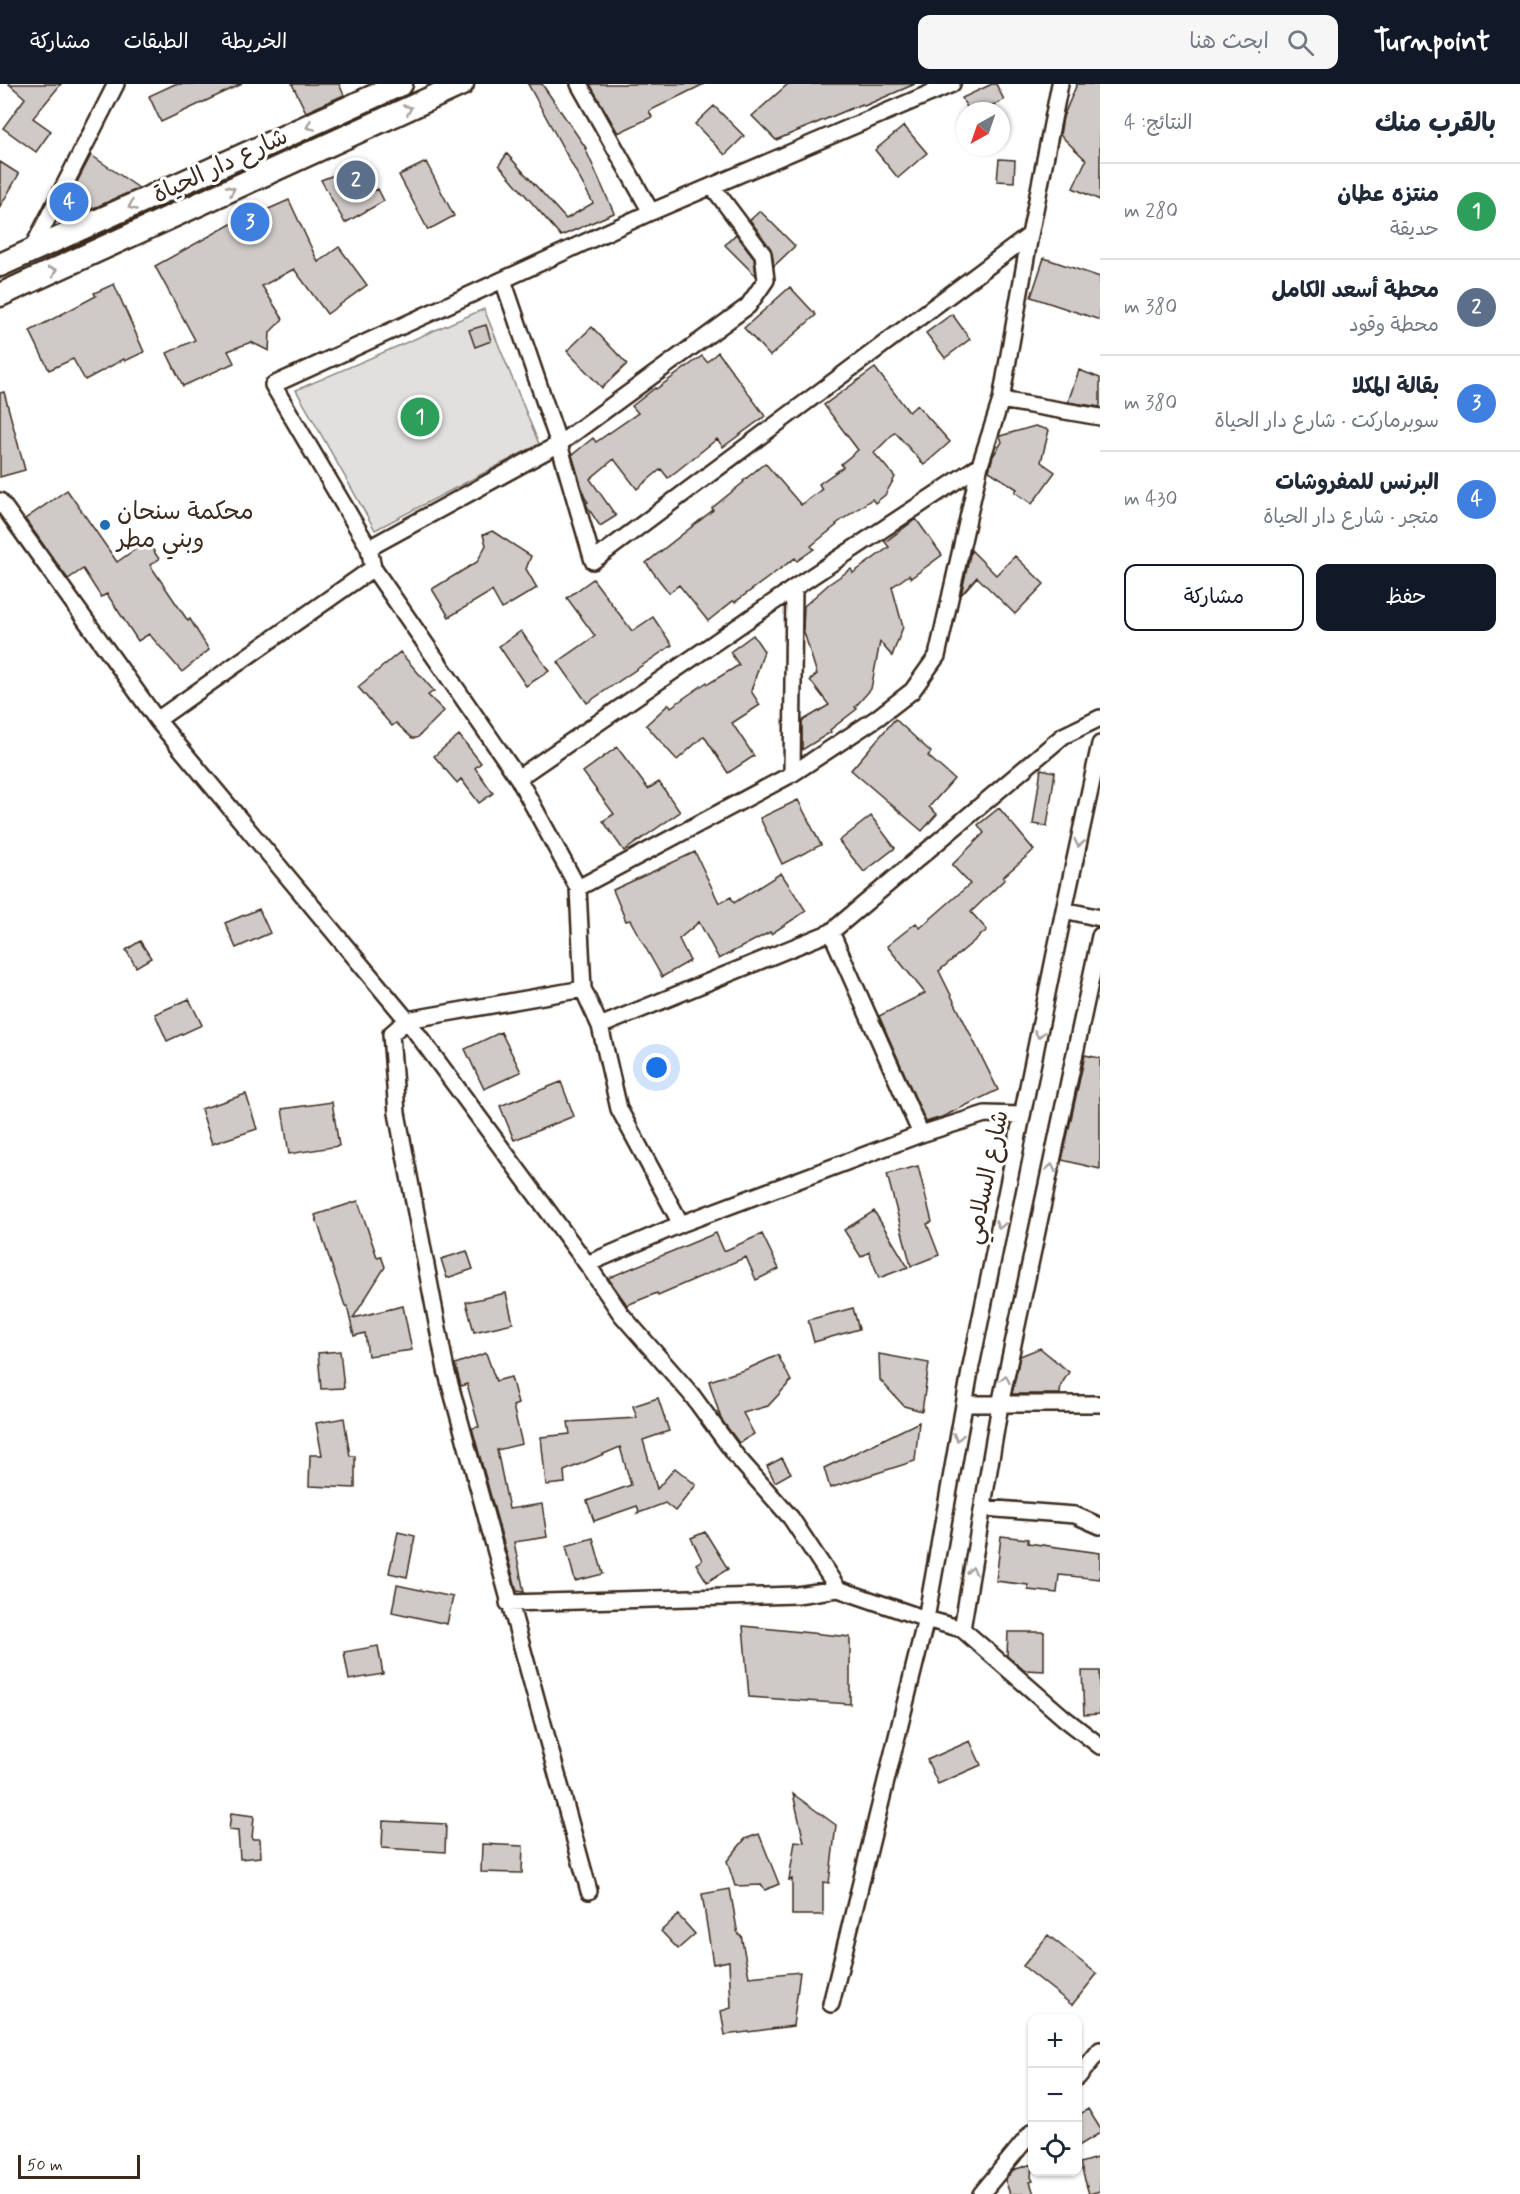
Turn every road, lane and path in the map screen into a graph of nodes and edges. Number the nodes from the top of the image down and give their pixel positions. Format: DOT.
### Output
graph roads {
  1 [pos="116,84"];
  2 [pos="401,84"];
  3 [pos="462,84"];
  4 [pos="579,84"];
  5 [pos="952,84"];
  6 [pos="1060,84"];
  7 [pos="351,108"];
  8 [pos="361,130"];
  9 [pos="712,186"];
  10 [pos="651,212"];
  11 [pos="1030,235"];
  12 [pos="31,252"];
  13 [pos="0,265"];
  14 [pos="503,280"];
  15 [pos="0,295"];
  16 [pos="1001,400"];
  17 [pos="1100,417"];
  18 [pos="559,444"];
  19 [pos="980,465"];
  20 [pos="0,501"];
  21 [pos="369,548"];
  22 [pos="373,568"];
  23 [pos="794,588"];
  24 [pos="1100,718"];
  25 [pos="157,720"];
  26 [pos="1100,744"];
  27 [pos="792,774"];
  28 [pos="518,778"];
  29 [pos="578,888"];
  30 [pos="1064,910"];
  31 [pos="1100,918"];
  32 [pos="831,932"];
  33 [pos="1100,936"];
  34 [pos="583,989"];
  35 [pos="407,1020"];
  36 [pos="600,1026"];
  37 [pos="1022,1115"];
  38 [pos="921,1134"];
  39 [pos="681,1224"];
  40 [pos="587,1264"];
  41 [pos="964,1404"];
  42 [pos="1100,1404"];
  43 [pos="1000,1405"];
  44 [pos="984,1508"];
  45 [pos="1100,1526"];
  46 [pos="838,1589"];
  47 [pos="508,1603"];
  48 [pos="926,1619"];
  49 [pos="962,1629"];
  50 [pos="1100,1746"];
  51 [pos="589,1891"];
  52 [pos="831,2004"];
  53 [pos="1100,2050"];
  54 [pos="1082,2071"];
  55 [pos="1028,2137"];
  56 [pos="983,2193"];
  1 -- 12 [label="street"];
  2 -- 7 [label="main road, شارع دار الحياة"];
  8 -- 3 [label="main road, شارع دار الحياة, one-way"];
  4 -- 10 [label="street"];
  5 -- 9 [label="street"];
  6 -- 11 [label="street"];
  7 -- 8 [label="main road"];
  7 -- 12 [label="main road, شارع دار الحياة, one-way"];
  15 -- 8 [label="main road, شارع دار الحياة, one-way"];
  9 -- 10 [label="street"];
  9 -- 18 [label="street"];
  10 -- 14 [label="street"];
  11 -- 16 [label="street"];
  11 -- 18 [label="street"];
  12 -- 13 [label="main road, شارع دار الحياة"];
  14 -- 18 [label="street"];
  14 -- 21 [label="street"];
  16 -- 17 [label="street"];
  16 -- 19 [label="street"];
  18 -- 21 [label="street"];
  19 -- 23 [label="street"];
  19 -- 27 [label="street"];
  20 -- 25 [label="street"];
  21 -- 22 [label="street"];
  22 -- 25 [label="street"];
  22 -- 28 [label="street"];
  23 -- 27 [label="street"];
  23 -- 28 [label="street"];
  24 -- 32 [label="street"];
  25 -- 35 [label="street"];
  26 -- 30 [label="street, شارع السلامي, one-way"];
  27 -- 29 [label="street"];
  28 -- 29 [label="street"];
  29 -- 34 [label="street"];
  30 -- 31 [label="street"];
  30 -- 37 [label="street, شارع السلامي, one-way"];
  32 -- 36 [label="street"];
  32 -- 38 [label="street"];
  43 -- 33 [label="street, one-way"];
  34 -- 35 [label="street"];
  34 -- 36 [label="street"];
  35 -- 40 [label="street"];
  35 -- 47 [label="street"];
  36 -- 39 [label="street"];
  37 -- 38 [label="street"];
  37 -- 41 [label="street, شارع السلامي, one-way"];
  38 -- 39 [label="street"];
  39 -- 40 [label="street"];
  40 -- 46 [label="street"];
  41 -- 43 [label="street"];
  41 -- 48 [label="street, شارع السلامي, one-way"];
  42 -- 43 [label="street"];
  43 -- 44 [label="street"];
  44 -- 45 [label="street"];
  49 -- 44 [label="street, one-way"];
  46 -- 47 [label="street"];
  46 -- 48 [label="street"];
  47 -- 51 [label="street"];
  48 -- 49 [label="street"];
  48 -- 52 [label="street, شارع السلامي"];
  49 -- 50 [label="street"];
  53 -- 54 [label="street"];
  55 -- 56 [label="street"];
}
